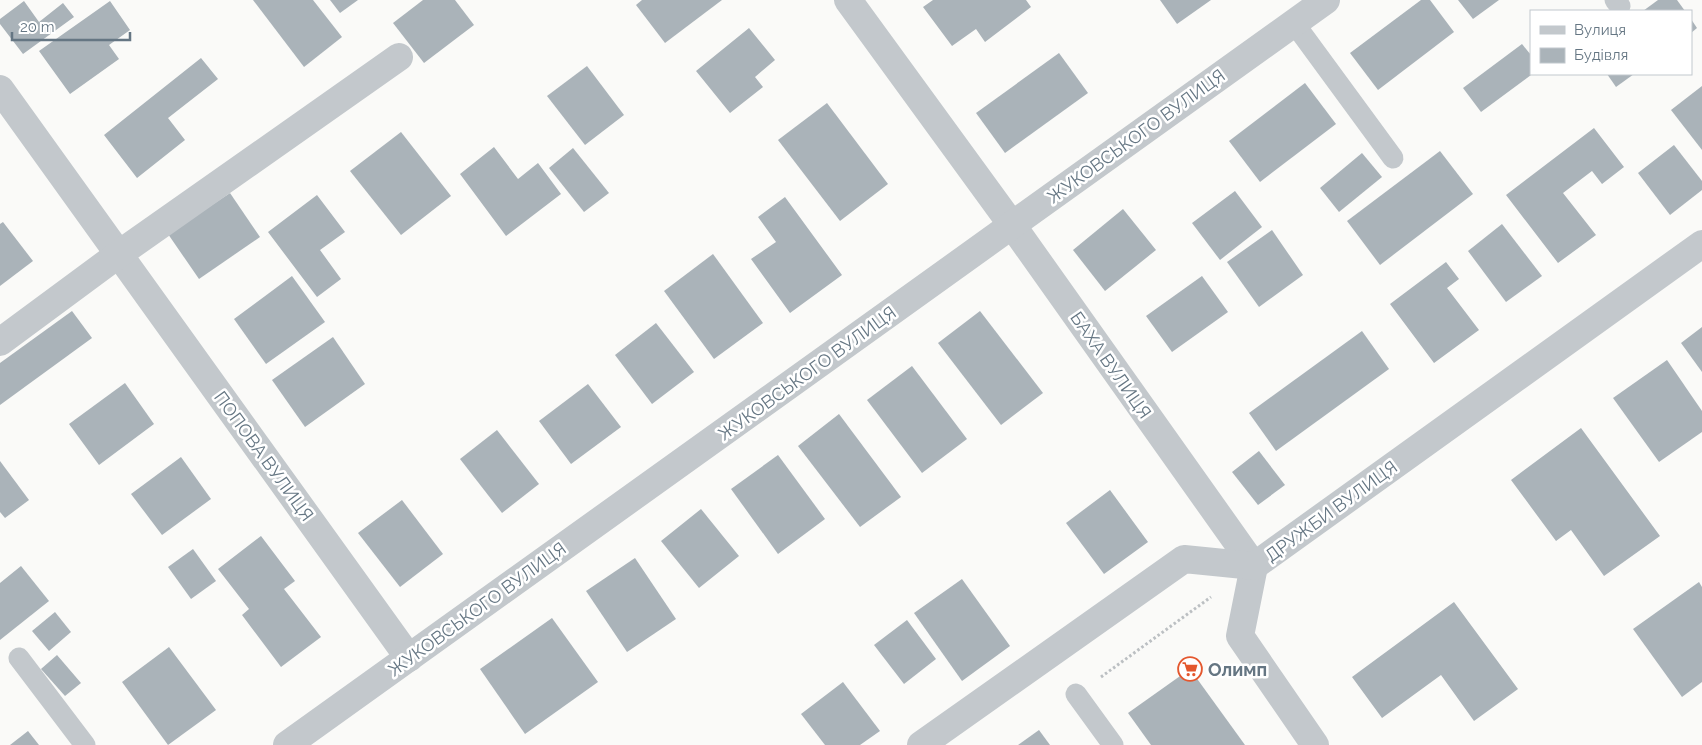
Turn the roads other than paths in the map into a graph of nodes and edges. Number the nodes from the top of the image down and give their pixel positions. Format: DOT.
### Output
graph roads {
  1 [pos="848,0"];
  2 [pos="1326,0"];
  3 [pos="1294,23"];
  4 [pos="399,57"];
  5 [pos="0,88"];
  6 [pos="1393,158"];
  7 [pos="1012,225"];
  8 [pos="1702,244"];
  9 [pos="119,254"];
  10 [pos="0,342"];
  11 [pos="1254,566"];
  12 [pos="19,658"];
  13 [pos="409,658"];
  14 [pos="1076,694"];
  15 [pos="85,745"];
  16 [pos="287,745"];
  17 [pos="922,745"];
  18 [pos="1113,745"];
  19 [pos="1315,745"];
  1 -- 7 [label="street, БАХА ВУЛИЦЯ"];
  2 -- 3 [label="street, ЖУКОВСЬКОГО ВУЛИЦЯ"];
  3 -- 6 [label="lane"];
  3 -- 7 [label="street, ЖУКОВСЬКОГО ВУЛИЦЯ"];
  4 -- 9 [label="street"];
  5 -- 9 [label="street, ПОПОВА ВУЛИЦЯ"];
  7 -- 11 [label="street, БАХА ВУЛИЦЯ"];
  7 -- 13 [label="street, ЖУКОВСЬКОГО ВУЛИЦЯ"];
  8 -- 11 [label="street, ДРУЖБИ ВУЛИЦЯ"];
  9 -- 10 [label="street"];
  9 -- 13 [label="street, ПОПОВА ВУЛИЦЯ"];
  11 -- 17 [label="street, ДРУЖБИ ВУЛИЦЯ"];
  11 -- 19 [label="street"];
  12 -- 15 [label="lane"];
  13 -- 16 [label="street, ЖУКОВСЬКОГО ВУЛИЦЯ"];
  14 -- 18 [label="lane"];
}
